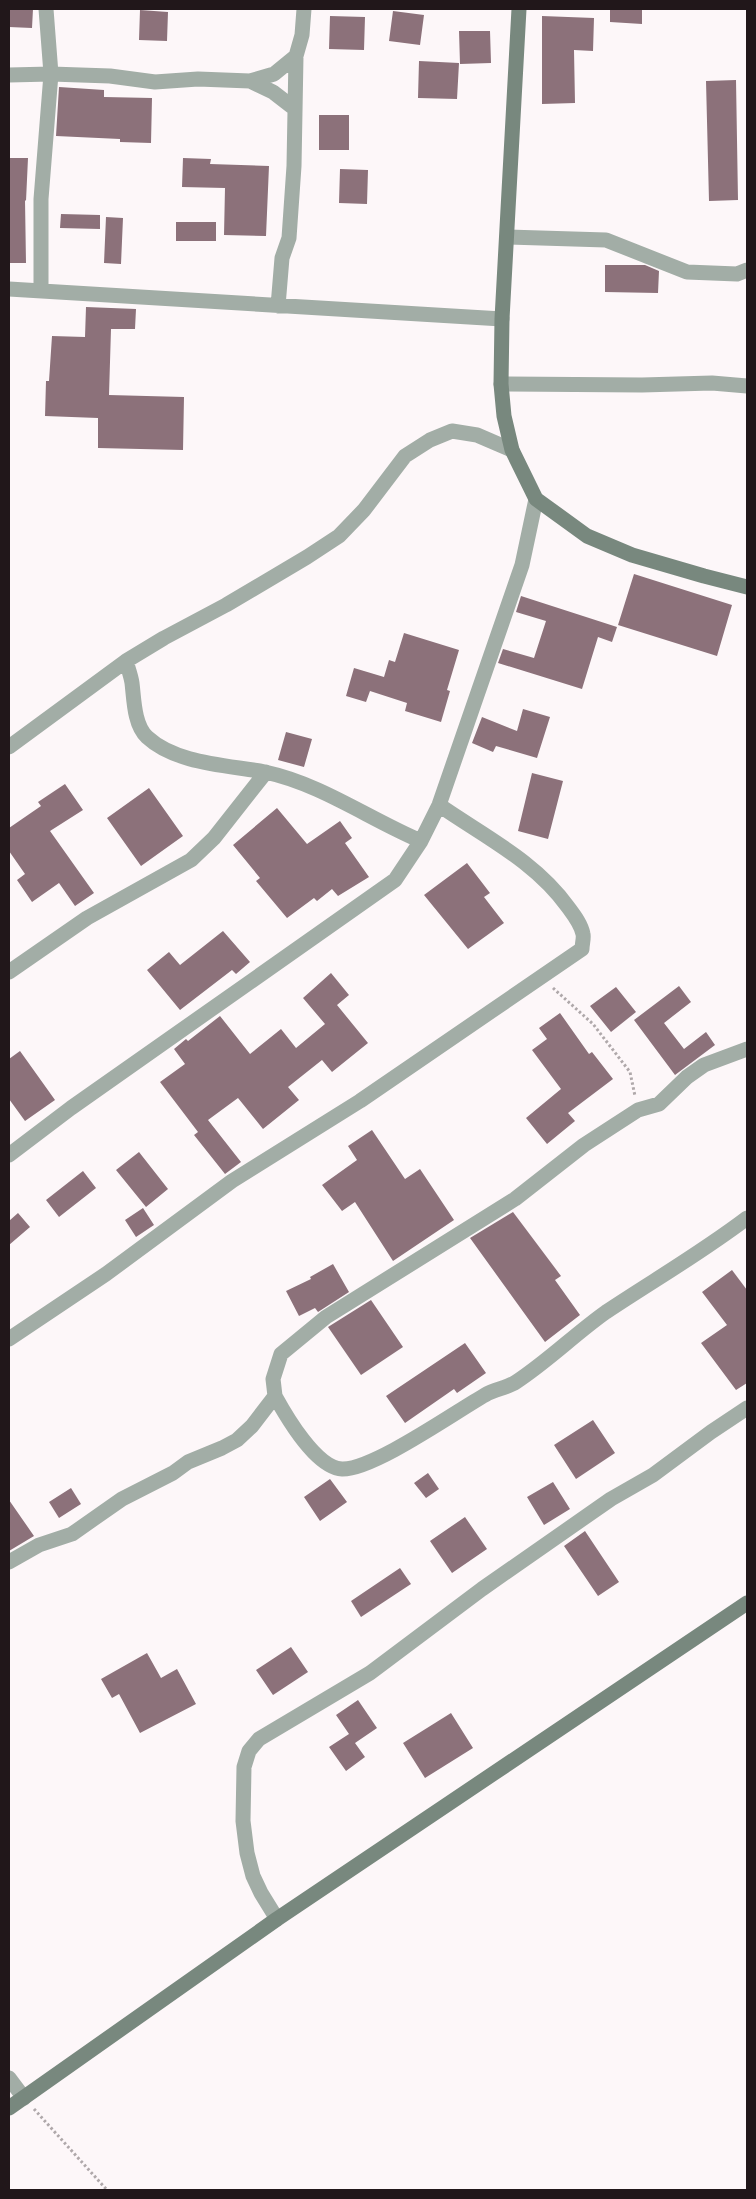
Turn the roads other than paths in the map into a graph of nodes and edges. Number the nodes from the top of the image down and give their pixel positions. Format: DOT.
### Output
graph roads {
  1 [pos="46,9"];
  2 [pos="304,9"];
  3 [pos="519,9"];
  4 [pos="296,56"];
  5 [pos="51,74"];
  6 [pos="9,75"];
  7 [pos="250,81"];
  8 [pos="296,109"];
  9 [pos="507,237"];
  10 [pos="747,270"];
  11 [pos="9,289"];
  12 [pos="41,290"];
  13 [pos="278,306"];
  14 [pos="502,319"];
  15 [pos="502,384"];
  16 [pos="747,386"];
  17 [pos="512,450"];
  18 [pos="536,499"];
  19 [pos="747,587"];
  20 [pos="126,661"];
  21 [pos="9,747"];
  22 [pos="266,772"];
  23 [pos="439,805"];
  24 [pos="421,841"];
  25 [pos="9,972"];
  26 [pos="747,1049"];
  27 [pos="9,1155"];
  28 [pos="747,1218"];
  29 [pos="9,1339"];
  30 [pos="275,1396"];
  31 [pos="747,1408"];
  32 [pos="9,1562"];
  33 [pos="747,1603"];
  34 [pos="277,1919"];
  35 [pos="9,2078"];
  36 [pos="24,2098"];
  37 [pos="9,2108"];
  1 -- 5 [label="street"];
  2 -- 4 [label="street"];
  3 -- 9 [label="street"];
  4 -- 7 [label="street"];
  4 -- 8 [label="street"];
  5 -- 6 [label="street"];
  5 -- 7 [label="street"];
  5 -- 12 [label="street"];
  7 -- 8 [label="street"];
  8 -- 13 [label="street"];
  9 -- 10 [label="street"];
  9 -- 14 [label="street"];
  11 -- 12 [label="street"];
  12 -- 13 [label="street"];
  13 -- 14 [label="street"];
  14 -- 15 [label="street"];
  15 -- 16 [label="street"];
  15 -- 17 [label="street"];
  17 -- 18 [label="street"];
  17 -- 20 [label="street"];
  18 -- 19 [label="street"];
  18 -- 23 [label="street"];
  20 -- 21 [label="street"];
  20 -- 22 [label="street"];
  22 -- 24 [label="street"];
  22 -- 25 [label="street"];
  23 -- 24 [label="street"];
  23 -- 29 [label="street"];
  24 -- 27 [label="street"];
  26 -- 30 [label="street"];
  28 -- 30 [label="street"];
  30 -- 32 [label="street"];
  31 -- 34 [label="street"];
  33 -- 34 [label="street"];
  34 -- 36 [label="street"];
  35 -- 36 [label="street"];
  36 -- 37 [label="street"];
}
